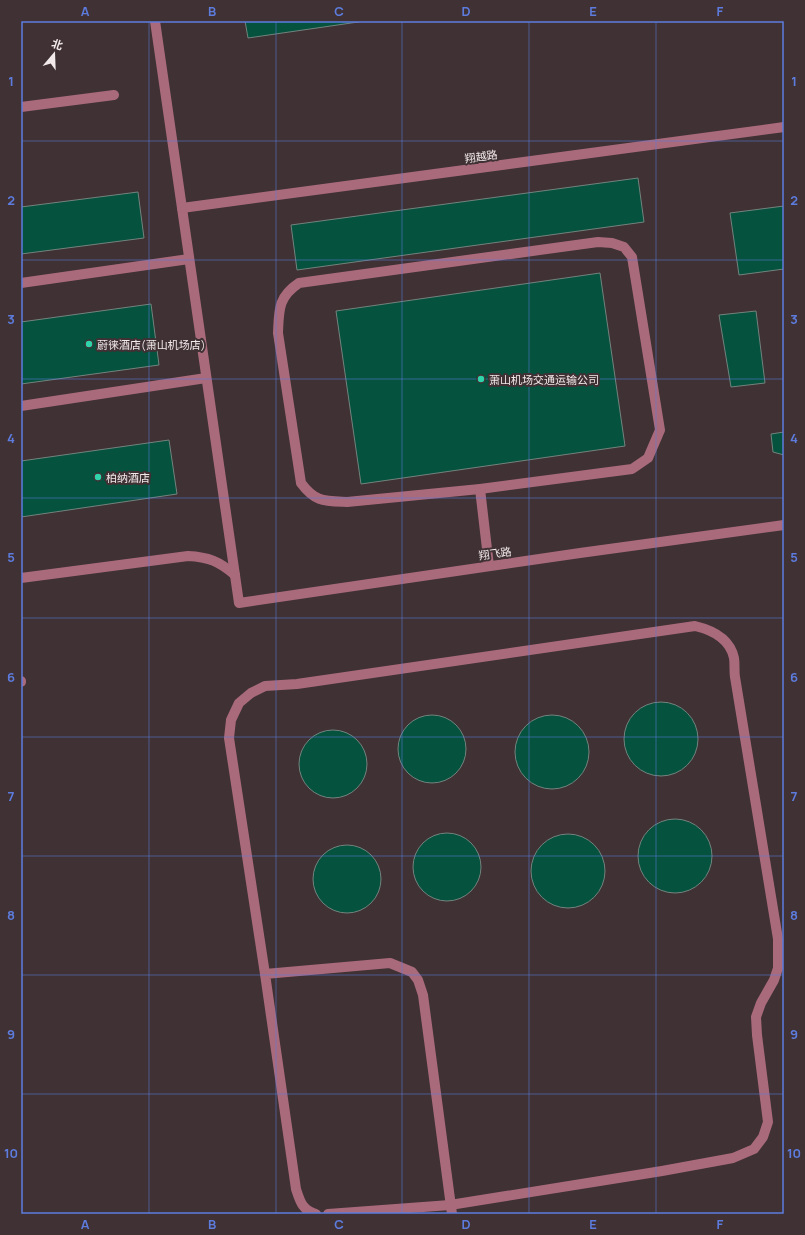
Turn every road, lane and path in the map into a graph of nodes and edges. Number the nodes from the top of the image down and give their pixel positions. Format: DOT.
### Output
graph roads {
  1 [pos="155,21"];
  2 [pos="114,95"];
  3 [pos="21,107"];
  4 [pos="784,127"];
  5 [pos="182,208"];
  6 [pos="189,259"];
  7 [pos="21,283"];
  8 [pos="206,378"];
  9 [pos="21,406"];
  10 [pos="480,490"];
  11 [pos="784,524"];
  12 [pos="490,566"];
  13 [pos="234,575"];
  14 [pos="21,578"];
  15 [pos="265,974"];
  16 [pos="451,1209"];
  17 [pos="316,1214"];
  18 [pos="328,1214"];
  1 -- 5 [label="street"];
  2 -- 3 [label="street"];
  4 -- 5 [label="street, 翔越路"];
  5 -- 6 [label="street"];
  6 -- 7 [label="street"];
  6 -- 8 [label="street"];
  8 -- 9 [label="street"];
  8 -- 13 [label="street"];
  10 -- 10 [label="street"];
  10 -- 12 [label="street"];
  11 -- 12 [label="street, 翔飞路"];
  12 -- 13 [label="street, 翔飞路"];
  13 -- 14 [label="street"];
  15 -- 16 [label="street"];
  15 -- 16 [label="street"];
  15 -- 17 [label="street"];
  16 -- 18 [label="street"];
}
